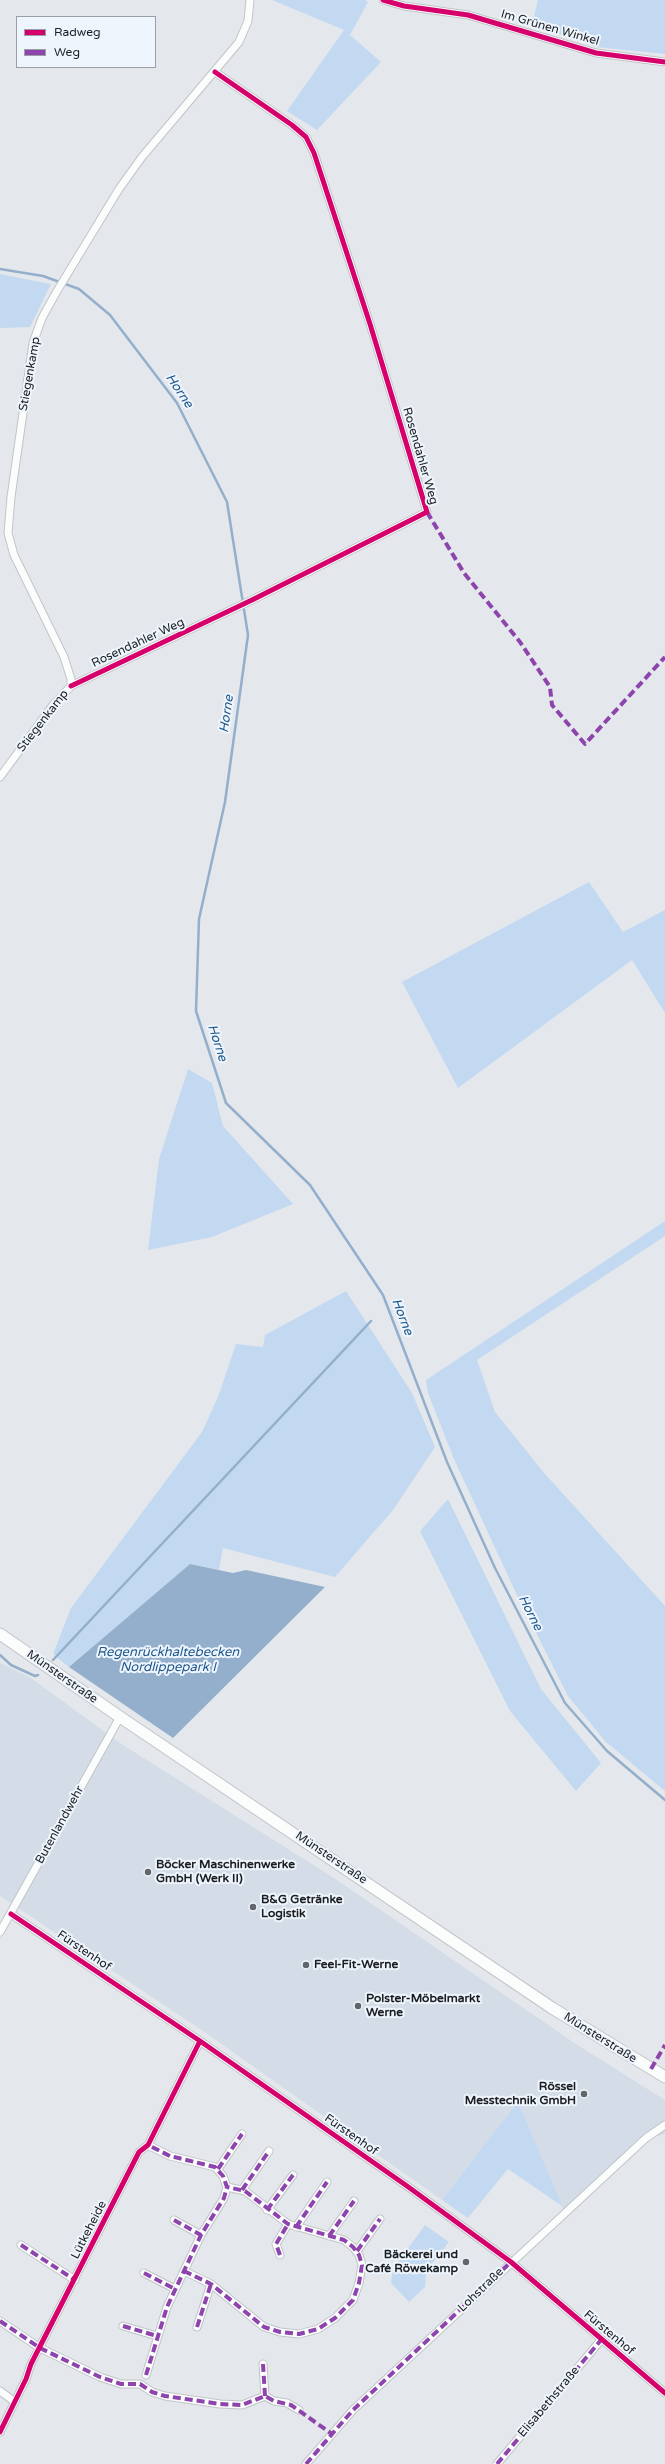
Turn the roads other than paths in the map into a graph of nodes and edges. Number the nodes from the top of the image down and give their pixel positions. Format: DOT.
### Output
graph roads {
  1 [pos="250,0"];
  2 [pos="383,0"];
  3 [pos="665,62"];
  4 [pos="215,72"];
  5 [pos="71,686"];
  6 [pos="0,777"];
  7 [pos="0,1634"];
  8 [pos="120,1717"];
  9 [pos="11,1914"];
  10 [pos="0,1932"];
  11 [pos="200,2041"];
  12 [pos="665,2077"];
  13 [pos="665,2125"];
  14 [pos="242,2134"];
  15 [pos="148,2145"];
  16 [pos="269,2151"];
  17 [pos="218,2169"];
  18 [pos="292,2175"];
  19 [pos="327,2182"];
  20 [pos="227,2187"];
  21 [pos="242,2190"];
  22 [pos="354,2201"];
  23 [pos="268,2210"];
  24 [pos="380,2219"];
  25 [pos="174,2220"];
  26 [pos="288,2224"];
  27 [pos="296,2227"];
  28 [pos="201,2235"];
  29 [pos="329,2236"];
  30 [pos="21,2245"];
  31 [pos="357,2251"];
  32 [pos="280,2255"];
  33 [pos="511,2262"];
  34 [pos="184,2271"];
  35 [pos="144,2273"];
  36 [pos="75,2280"];
  37 [pos="211,2284"];
  38 [pos="175,2289"];
  39 [pos="0,2321"];
  40 [pos="123,2326"];
  41 [pos="197,2327"];
  42 [pos="157,2336"];
  43 [pos="601,2340"];
  44 [pos="40,2348"];
  45 [pos="263,2364"];
  46 [pos="146,2375"];
  47 [pos="0,2391"];
  48 [pos="665,2393"];
  49 [pos="265,2396"];
  50 [pos="15,2402"];
  51 [pos="299,2410"];
  52 [pos="0,2432"];
  53 [pos="306,2464"];
  54 [pos="497,2464"];
  1 -- 4 [label="street, Stiegenkamp"];
  2 -- 3 [label="street, Im Grünen Winkel"];
  4 -- 5 [label="street, Stiegenkamp"];
  4 -- 5 [label="street, Rosendahler Weg"];
  5 -- 6 [label="street, Stiegenkamp"];
  7 -- 8 [label="main road, Münsterstraße"];
  8 -- 9 [label="street, Butenlandwehr"];
  8 -- 12 [label="main road, Münsterstraße"];
  9 -- 10 [label="street, Butenlandwehr"];
  9 -- 11 [label="street, Fürstenhof"];
  11 -- 15 [label="street, Lütkeheide"];
  11 -- 33 [label="street, Fürstenhof"];
  13 -- 33 [label="street, Lohstraße"];
  14 -- 17 [label="street"];
  15 -- 17 [label="street"];
  15 -- 36 [label="street, Lütkeheide"];
  16 -- 21 [label="street"];
  17 -- 20 [label="street"];
  18 -- 23 [label="street"];
  19 -- 27 [label="street"];
  20 -- 21 [label="street"];
  20 -- 28 [label="street"];
  21 -- 23 [label="street"];
  22 -- 29 [label="street"];
  23 -- 26 [label="street"];
  24 -- 31 [label="street"];
  25 -- 28 [label="street"];
  26 -- 27 [label="street"];
  26 -- 32 [label="street"];
  27 -- 29 [label="street"];
  28 -- 34 [label="street"];
  29 -- 31 [label="street"];
  30 -- 36 [label="street, Lütkeheide"];
  31 -- 37 [label="street"];
  33 -- 43 [label="street, Fürstenhof"];
  33 -- 53 [label="street, Lohstraße"];
  34 -- 37 [label="street"];
  34 -- 38 [label="street"];
  35 -- 38 [label="street"];
  36 -- 44 [label="street, Lütkeheide"];
  37 -- 41 [label="street"];
  38 -- 42 [label="street"];
  39 -- 44 [label="street"];
  40 -- 42 [label="street"];
  42 -- 46 [label="street"];
  43 -- 48 [label="street, Fürstenhof"];
  43 -- 54 [label="street, Elisabethstraße"];
  44 -- 49 [label="street"];
  44 -- 50 [label="street, Lütkeheide"];
  45 -- 49 [label="street"];
  47 -- 50 [label="street"];
  49 -- 51 [label="street"];
  50 -- 52 [label="street, Lütkeheide"];
}
